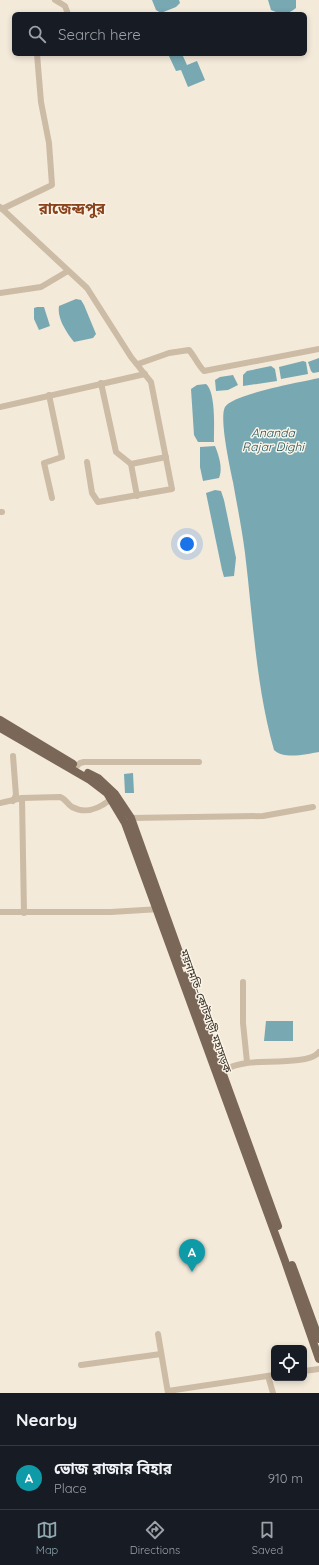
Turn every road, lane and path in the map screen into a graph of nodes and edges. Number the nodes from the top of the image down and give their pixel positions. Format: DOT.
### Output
graph roads {
  1 [pos="55,0"];
  2 [pos="67,12"];
  3 [pos="37,56"];
  4 [pos="1,208"];
  5 [pos="68,271"];
  6 [pos="0,293"];
  7 [pos="319,349"];
  8 [pos="138,364"];
  9 [pos="145,374"];
  10 [pos="101,383"];
  11 [pos="49,394"];
  12 [pos="0,407"];
  13 [pos="166,457"];
  14 [pos="87,462"];
  15 [pos="131,464"];
  16 [pos="137,496"];
  17 [pos="52,498"];
  18 [pos="0,720"];
  19 [pos="0,728"];
  20 [pos="13,756"];
  21 [pos="199,762"];
  22 [pos="75,768"];
  23 [pos="22,798"];
  24 [pos="111,799"];
  25 [pos="13,801"];
  26 [pos="0,803"];
  27 [pos="313,807"];
  28 [pos="130,818"];
  29 [pos="160,909"];
  30 [pos="0,912"];
  31 [pos="24,913"];
  32 [pos="243,982"];
  33 [pos="319,1053"];
  34 [pos="247,1062"];
  35 [pos="223,1070"];
  36 [pos="158,1334"];
  37 [pos="319,1339"];
  38 [pos="162,1354"];
  39 [pos="319,1359"];
  40 [pos="81,1365"];
  41 [pos="319,1369"];
  42 [pos="307,1371"];
  43 [pos="271,1376"];
  44 [pos="272,1381"];
  45 [pos="168,1392"];
  46 [pos="273,1393"];
  1 -- 2 [label="street"];
  3 -- 4 [label="street"];
  4 -- 5 [label="street"];
  5 -- 6 [label="street"];
  5 -- 8 [label="street"];
  7 -- 8 [label="street"];
  8 -- 9 [label="street"];
  9 -- 10 [label="street"];
  9 -- 13 [label="street"];
  10 -- 11 [label="street"];
  10 -- 15 [label="street"];
  11 -- 12 [label="street"];
  11 -- 17 [label="street"];
  13 -- 15 [label="street"];
  13 -- 16 [label="street"];
  14 -- 16 [label="street"];
  15 -- 16 [label="street"];
  18 -- 22 [label="main road, ময়নামতি–কোটবাড়ী মহাসড়ক"];
  19 -- 22 [label="main road, ময়নামতি–কোটবাড়ী মহাসড়ক"];
  20 -- 25 [label="street"];
  21 -- 22 [label="street"];
  22 -- 24 [label="main road, ময়নামতি–কোটবাড়ী মহাসড়ক"];
  22 -- 28 [label="main road, ময়নামতি–কোটবাড়ী মহাসড়ক"];
  23 -- 24 [label="street"];
  23 -- 25 [label="street"];
  23 -- 31 [label="street"];
  24 -- 29 [label="main road, ময়নামতি–কোটবাড়ী মহাসড়ক"];
  25 -- 26 [label="street"];
  27 -- 28 [label="street"];
  28 -- 29 [label="main road, ময়নামতি–কোটবাড়ী মহাসড়ক"];
  29 -- 31 [label="street"];
  29 -- 35 [label="main road, ময়নামতি–কোটবাড়ী মহাসড়ক"];
  29 -- 39 [label="main road, ময়নামতি–কোটবাড়ী মহাসড়ক"];
  30 -- 31 [label="street"];
  32 -- 34 [label="street"];
  33 -- 34 [label="street"];
  34 -- 35 [label="street"];
  35 -- 37 [label="main road, ময়নামতি–কোটবাড়ী মহাসড়ক"];
  36 -- 38 [label="street"];
  38 -- 40 [label="street"];
  38 -- 45 [label="street"];
  41 -- 42 [label="street"];
  43 -- 45 [label="street"];
  44 -- 46 [label="street"];
}
